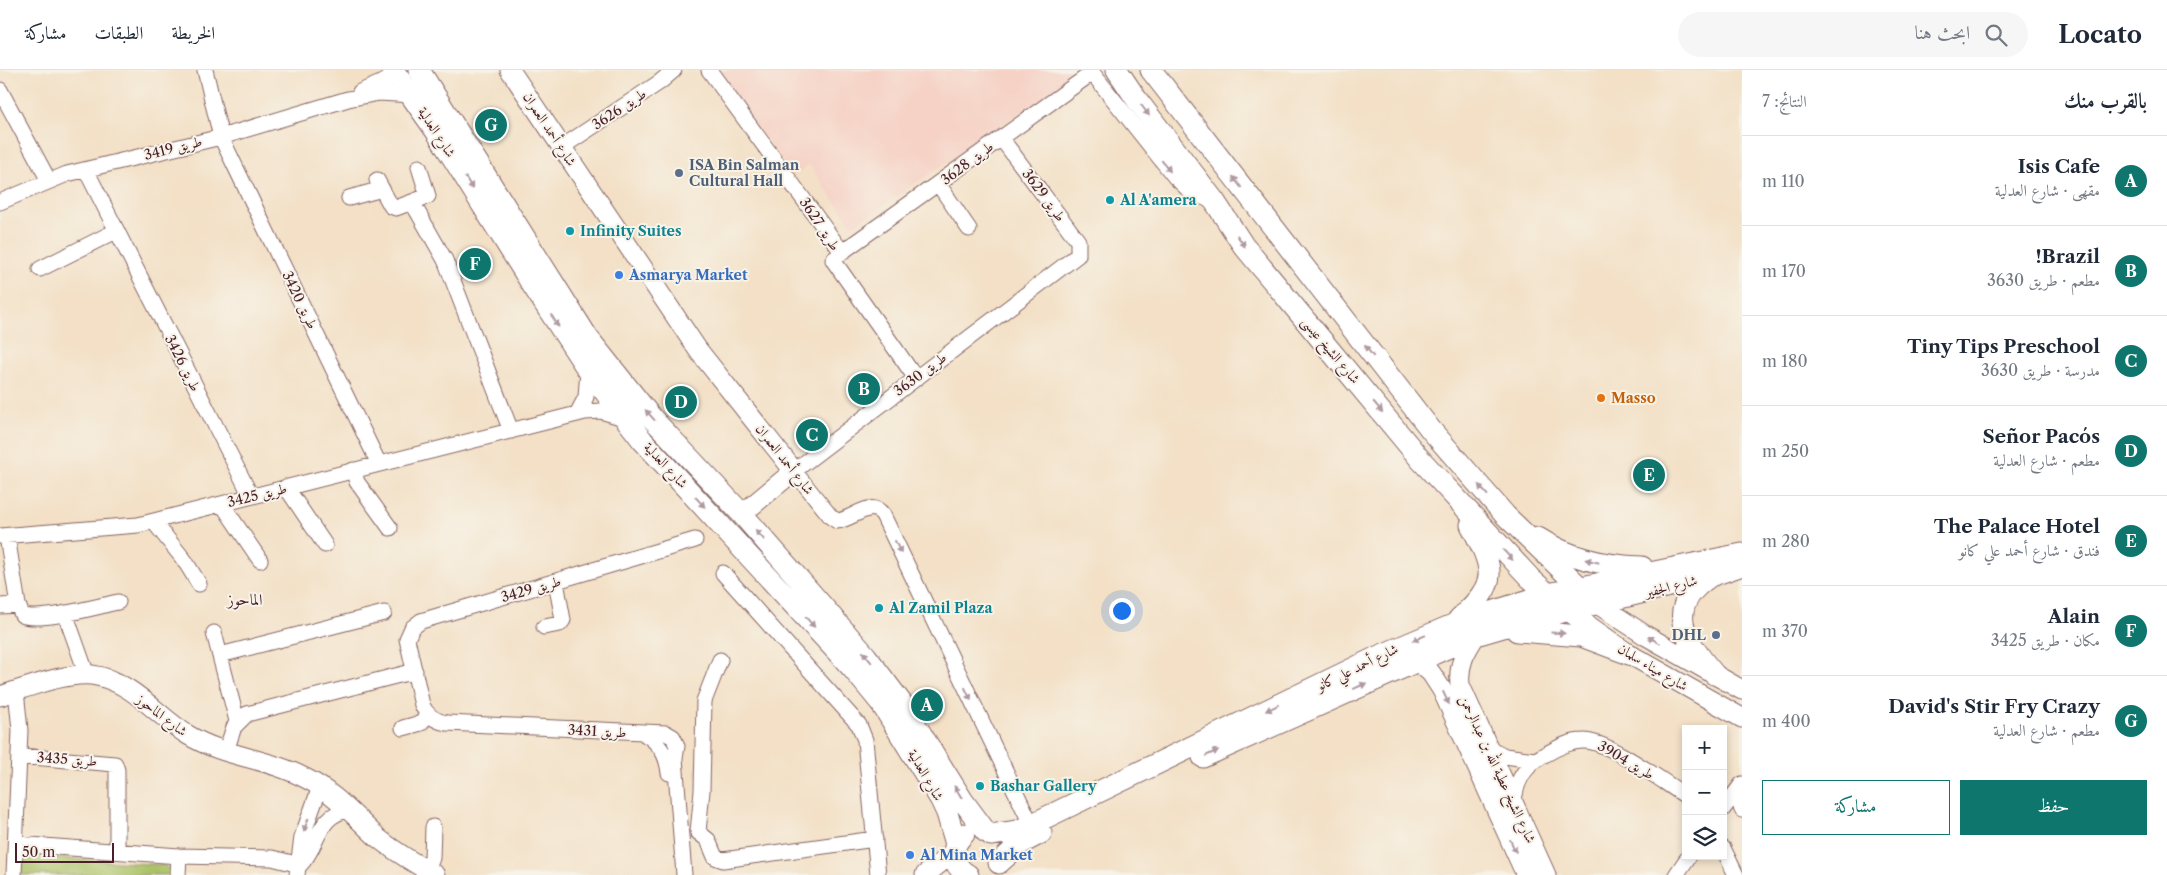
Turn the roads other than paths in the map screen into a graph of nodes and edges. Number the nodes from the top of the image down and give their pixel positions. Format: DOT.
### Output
graph roads {
  1 [pos="205,70"];
  2 [pos="419,70"];
  3 [pos="510,70"];
  4 [pos="674,70"];
  5 [pos="709,70"];
  6 [pos="1117,70"];
  7 [pos="1151,70"];
  8 [pos="1091,72"];
  9 [pos="395,73"];
  10 [pos="0,90"];
  11 [pos="412,95"];
  12 [pos="348,99"];
  13 [pos="445,112"];
  14 [pos="221,136"];
  15 [pos="1001,138"];
  16 [pos="562,147"];
  17 [pos="419,167"];
  18 [pos="86,170"];
  19 [pos="49,181"];
  20 [pos="938,185"];
  21 [pos="349,198"];
  22 [pos="0,202"];
  23 [pos="412,202"];
  24 [pos="1215,202"];
  25 [pos="969,229"];
  26 [pos="116,231"];
  27 [pos="842,252"];
  28 [pos="1078,255"];
  29 [pos="40,269"];
  30 [pos="588,370"];
  31 [pos="915,378"];
  32 [pos="578,414"];
  33 [pos="624,418"];
  34 [pos="511,431"];
  35 [pos="379,464"];
  36 [pos="353,470"];
  37 [pos="794,471"];
  38 [pos="286,487"];
  39 [pos="251,496"];
  40 [pos="1458,500"];
  41 [pos="222,504"];
  42 [pos="742,514"];
  43 [pos="1505,515"];
  44 [pos="154,522"];
  45 [pos="390,528"];
  46 [pos="3,536"];
  47 [pos="695,540"];
  48 [pos="325,545"];
  49 [pos="1742,554"];
  50 [pos="260,560"];
  51 [pos="1742,565"];
  52 [pos="1675,567"];
  53 [pos="723,573"];
  54 [pos="1710,576"];
  55 [pos="556,582"];
  56 [pos="199,584"];
  57 [pos="1579,587"];
  58 [pos="1548,594"];
  59 [pos="118,602"];
  60 [pos="18,605"];
  61 [pos="1599,605"];
  62 [pos="0,606"];
  63 [pos="1568,611"];
  64 [pos="66,613"];
  65 [pos="384,613"];
  66 [pos="1455,624"];
  67 [pos="544,627"];
  68 [pos="1484,632"];
  69 [pos="214,633"];
  70 [pos="1629,654"];
  71 [pos="220,655"];
  72 [pos="720,660"];
  73 [pos="1416,660"];
  74 [pos="414,671"];
  75 [pos="1714,674"];
  76 [pos="87,675"];
  77 [pos="1742,690"];
  78 [pos="1326,691"];
  79 [pos="8,693"];
  80 [pos="1714,702"];
  81 [pos="428,714"];
  82 [pos="1742,718"];
  83 [pos="237,721"];
  84 [pos="403,728"];
  85 [pos="1742,729"];
  86 [pos="1487,748"];
  87 [pos="226,752"];
  88 [pos="20,756"];
  89 [pos="1535,760"];
  90 [pos="1741,787"];
  91 [pos="327,792"];
  92 [pos="1682,794"];
  93 [pos="1514,804"];
  94 [pos="1727,804"];
  95 [pos="349,810"];
  96 [pos="1742,810"];
  97 [pos="1031,824"];
  98 [pos="433,827"];
  99 [pos="698,832"];
  100 [pos="988,833"];
  101 [pos="677,834"];
  102 [pos="875,839"];
  103 [pos="16,844"];
  104 [pos="955,848"];
  105 [pos="117,851"];
  106 [pos="179,856"];
  107 [pos="1727,856"];
  108 [pos="1686,860"];
  109 [pos="992,869"];
  110 [pos="299,870"];
  111 [pos="431,873"];
  112 [pos="14,875"];
  113 [pos="178,875"];
  114 [pos="676,875"];
  115 [pos="684,875"];
  116 [pos="878,875"];
  117 [pos="925,875"];
  118 [pos="968,875"];
  119 [pos="1526,875"];
  120 [pos="1546,875"];
  121 [pos="1676,875"];
  122 [pos="1736,875"];
  1 -- 14 [label="street, طريق 3420"];
  2 -- 13 [label="main road, شارع العدلية"];
  3 -- 16 [label="street, شارع أحمد العمران"];
  4 -- 16 [label="street, طريق 3626"];
  5 -- 27 [label="street, طريق 3627"];
  6 -- 24 [label="main road, شارع الشيخ عيسى, one-way"];
  43 -- 7 [label="main road, شارع الشيخ عيسى, one-way"];
  8 -- 15 [label="street, طريق 3628"];
  8 -- 24 [label="street, one-way"];
  9 -- 11 [label="main road, شارع العدلية"];
  9 -- 12 [label="street, طريق 3419"];
  9 -- 13 [label="main road"];
  10 -- 19 [label="street"];
  11 -- 12 [label="street, طريق 3419"];
  11 -- 30 [label="main road, شارع العدلية, one-way"];
  12 -- 14 [label="street, طريق 3419"];
  42 -- 13 [label="main road, شارع العدلية, one-way"];
  14 -- 18 [label="street, طريق 3419"];
  14 -- 35 [label="street, طريق 3420"];
  15 -- 20 [label="street, طريق 3628"];
  15 -- 28 [label="street, طريق 3629"];
  16 -- 37 [label="street, شارع أحمد العمران"];
  17 -- 23 [label="street"];
  18 -- 19 [label="street, طريق 3419"];
  18 -- 26 [label="street, طريق 3426"];
  19 -- 22 [label="street, طريق 3419"];
  20 -- 25 [label="street"];
  20 -- 27 [label="street, طريق 3628"];
  21 -- 23 [label="street"];
  23 -- 34 [label="street"];
  24 -- 40 [label="main road, شارع الشيخ عيسى, one-way"];
  26 -- 29 [label="street"];
  26 -- 39 [label="street, طريق 3426"];
  27 -- 31 [label="street, طريق 3627"];
  28 -- 31 [label="street, طريق 3630"];
  30 -- 32 [label="street"];
  30 -- 33 [label="main road, شارع العدلية"];
  31 -- 37 [label="street, طريق 3630"];
  32 -- 33 [label="street, طريق 3425"];
  32 -- 34 [label="street, طريق 3425"];
  33 -- 104 [label="main road, شارع العدلية, one-way"];
  34 -- 35 [label="street, طريق 3425"];
  35 -- 36 [label="street, طريق 3425"];
  36 -- 38 [label="street, طريق 3425"];
  36 -- 45 [label="street"];
  37 -- 42 [label="street, طريق 3630"];
  37 -- 97 [label="street, شارع أحمد العمران, one-way"];
  38 -- 39 [label="street, طريق 3425"];
  38 -- 48 [label="street"];
  39 -- 41 [label="street, طريق 3425"];
  40 -- 58 [label="main road, شارع الشيخ عيسى, one-way"];
  40 -- 66 [label="main road"];
  41 -- 44 [label="street, طريق 3425"];
  41 -- 50 [label="street"];
  100 -- 42 [label="main road, شارع العدلية, one-way"];
  52 -- 43 [label="main road, one-way"];
  43 -- 57 [label="main road, شارع الشيخ عيسى"];
  44 -- 46 [label="street, طريق 3425"];
  44 -- 56 [label="street"];
  46 -- 60 [label="street"];
  47 -- 55 [label="street, طريق 3429"];
  49 -- 52 [label="main road, شارع أحمد علي كانو"];
  51 -- 54 [label="main road, شارع الجفير"];
  52 -- 57 [label="main road, شارع أحمد علي كانو"];
  53 -- 102 [label="street"];
  54 -- 61 [label="main road, شارع الجفير"];
  54 -- 75 [label="main road"];
  55 -- 67 [label="street"];
  55 -- 74 [label="street, طريق 3429"];
  57 -- 58 [label="main road, شارع أحمد علي كانو"];
  57 -- 61 [label="main road, شارع الشيخ عيسى"];
  58 -- 63 [label="main road, شارع الشيخ عيسى"];
  58 -- 66 [label="main road, شارع أحمد علي كانو"];
  59 -- 64 [label="street"];
  60 -- 62 [label="street"];
  60 -- 64 [label="street"];
  61 -- 63 [label="main road, شارع أحمد علي كانو"];
  75 -- 61 [label="street, شارع ميناء سلمان, one-way"];
  63 -- 68 [label="main road, شارع أحمد علي كانو"];
  63 -- 70 [label="street, شارع ميناء سلمان"];
  64 -- 76 [label="street"];
  65 -- 71 [label="street"];
  66 -- 78 [label="main road, شارع أحمد علي كانو, one-way"];
  68 -- 70 [label="main road, one-way"];
  68 -- 73 [label="main road, شارع أحمد علي كانو"];
  68 -- 86 [label="street, شارع الشيخ عطية الله بن عبدالرحمن"];
  69 -- 71 [label="street"];
  70 -- 80 [label="street, شارع ميناء سلمان"];
  71 -- 83 [label="street"];
  72 -- 99 [label="street"];
  78 -- 73 [label="main road, شارع أحمد علي كانو, one-way"];
  73 -- 119 [label="street, شارع الشيخ عطية الله بن عبدالرحمن, one-way"];
  74 -- 81 [label="street"];
  74 -- 83 [label="street"];
  75 -- 77 [label="street, شارع ميناء سلمان"];
  76 -- 79 [label="street, شارع الماحوز"];
  76 -- 87 [label="street, شارع الماحوز"];
  78 -- 97 [label="main road, شارع أحمد علي كانو, one-way"];
  109 -- 78 [label="main road, شارع أحمد علي كانو, one-way"];
  79 -- 88 [label="street"];
  80 -- 82 [label="street, شارع ميناء سلمان"];
  80 -- 85 [label="street"];
  81 -- 84 [label="street"];
  81 -- 101 [label="street, طريق 3431"];
  83 -- 87 [label="street"];
  86 -- 89 [label="street"];
  86 -- 93 [label="street, شارع الشيخ عطية الله بن عبدالرحمن"];
  87 -- 91 [label="street, شارع الماحوز"];
  88 -- 103 [label="street"];
  88 -- 105 [label="street, طريق 3435"];
  89 -- 92 [label="street, طريق 3904"];
  89 -- 93 [label="street, طريق 3904"];
  90 -- 94 [label="street"];
  90 -- 96 [label="street"];
  91 -- 95 [label="street"];
  91 -- 110 [label="street, one-way"];
  93 -- 120 [label="street, شارع الشيخ عطية الله بن عبدالرحمن"];
  95 -- 110 [label="street"];
  95 -- 111 [label="street"];
  97 -- 100 [label="main road, شارع أحمد علي كانو"];
  98 -- 111 [label="street"];
  99 -- 101 [label="street"];
  99 -- 102 [label="street"];
  100 -- 104 [label="main road, شارع أحمد علي كانو"];
  100 -- 109 [label="main road, شارع العدلية"];
  101 -- 114 [label="street"];
  101 -- 115 [label="street, طريق 3431"];
  102 -- 116 [label="street"];
  103 -- 105 [label="street"];
  103 -- 112 [label="street"];
  104 -- 117 [label="street"];
  104 -- 118 [label="main road, شارع العدلية"];
  105 -- 106 [label="street"];
  106 -- 110 [label="street"];
  106 -- 113 [label="street"];
  107 -- 122 [label="street"];
  108 -- 121 [label="street"];
}
